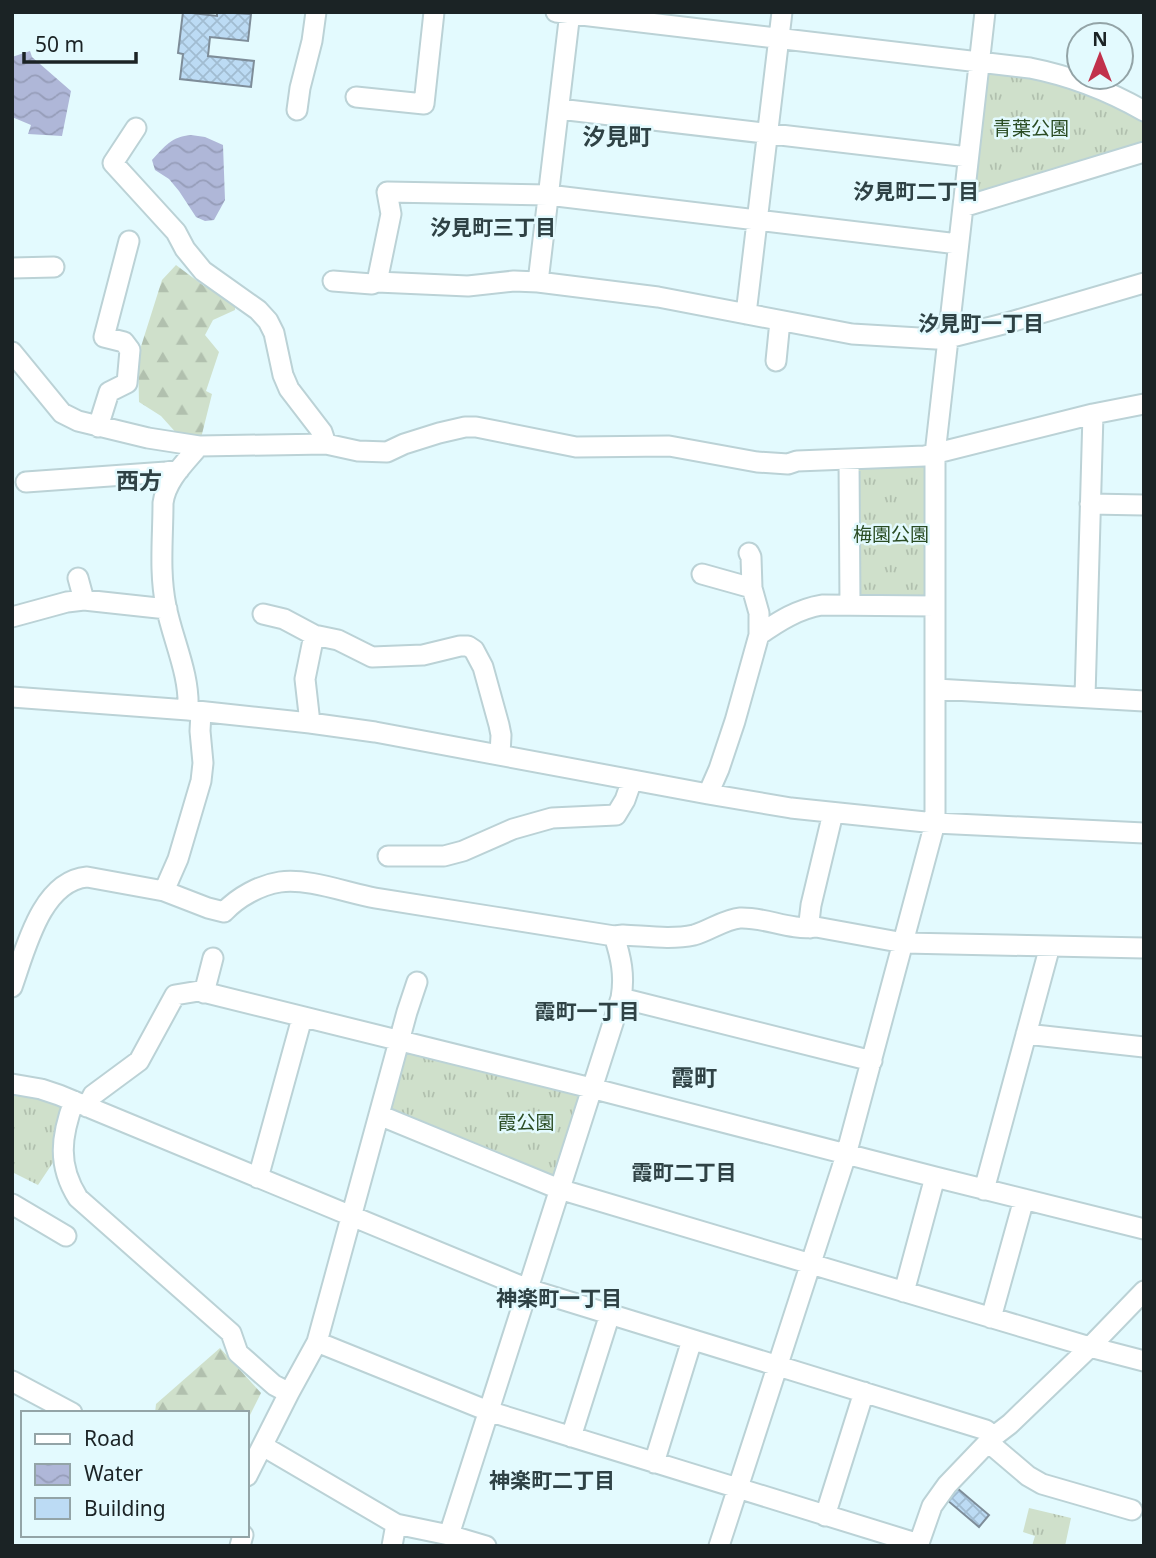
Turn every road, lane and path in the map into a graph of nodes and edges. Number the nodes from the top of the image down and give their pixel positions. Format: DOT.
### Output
graph roads {
  1 [pos="316,12"];
  2 [pos="434,12"];
  3 [pos="782,12"];
  4 [pos="985,12"];
  5 [pos="565,13"];
  6 [pos="779,39"];
  7 [pos="980,63"];
  8 [pos="356,97"];
  9 [pos="559,109"];
  10 [pos="297,110"];
  11 [pos="1144,111"];
  12 [pos="136,128"];
  13 [pos="768,134"];
  14 [pos="1144,152"];
  15 [pos="968,157"];
  16 [pos="548,195"];
  17 [pos="963,207"];
  18 [pos="757,221"];
  19 [pos="129,241"];
  20 [pos="958,244"];
  21 [pos="54,267"];
  22 [pos="12,268"];
  23 [pos="333,281"];
  24 [pos="377,282"];
  25 [pos="538,282"];
  26 [pos="1144,282"];
  27 [pos="746,314"];
  28 [pos="780,321"];
  29 [pos="947,338"];
  30 [pos="12,352"];
  31 [pos="776,361"];
  32 [pos="1144,404"];
  33 [pos="1093,414"];
  34 [pos="98,427"];
  35 [pos="327,444"];
  36 [pos="200,446"];
  37 [pos="935,454"];
  38 [pos="849,459"];
  39 [pos="179,470"];
  40 [pos="26,482"];
  41 [pos="1090,504"];
  42 [pos="1144,505"];
  43 [pos="749,553"];
  44 [pos="702,573"];
  45 [pos="78,578"];
  46 [pos="752,588"];
  47 [pos="84,600"];
  48 [pos="850,604"];
  49 [pos="935,606"];
  50 [pos="167,609"];
  51 [pos="263,614"];
  52 [pos="12,617"];
  53 [pos="314,635"];
  54 [pos="759,635"];
  55 [pos="936,688"];
  56 [pos="12,697"];
  57 [pos="1085,697"];
  58 [pos="1144,701"];
  59 [pos="195,711"];
  60 [pos="310,723"];
  61 [pos="500,755"];
  62 [pos="632,780"];
  63 [pos="708,794"];
  64 [pos="833,813"];
  65 [pos="935,823"];
  66 [pos="1144,833"];
  67 [pos="388,856"];
  68 [pos="164,891"];
  69 [pos="810,928"];
  70 [pos="614,936"];
  71 [pos="904,943"];
  72 [pos="1050,946"];
  73 [pos="1144,948"];
  74 [pos="213,958"];
  75 [pos="417,982"];
  76 [pos="12,987"];
  77 [pos="204,993"];
  78 [pos="621,998"];
  79 [pos="302,1018"];
  80 [pos="1027,1034"];
  81 [pos="399,1042"];
  82 [pos="1144,1047"];
  83 [pos="872,1061"];
  84 [pos="12,1084"];
  85 [pos="591,1088"];
  86 [pos="81,1104"];
  87 [pos="379,1115"];
  88 [pos="846,1155"];
  89 [pos="935,1177"];
  90 [pos="258,1178"];
  91 [pos="559,1189"];
  92 [pos="984,1190"];
  93 [pos="1024,1199"];
  94 [pos="12,1204"];
  95 [pos="352,1215"];
  96 [pos="1144,1229"];
  97 [pos="66,1236"];
  98 [pos="810,1264"];
  99 [pos="528,1289"];
  100 [pos="1144,1291"];
  101 [pos="904,1292"];
  102 [pos="610,1314"];
  103 [pos="991,1318"];
  104 [pos="692,1340"];
  105 [pos="317,1342"];
  106 [pos="1090,1347"];
  107 [pos="1144,1361"];
  108 [pos="778,1366"];
  109 [pos="12,1381"];
  110 [pos="864,1392"];
  111 [pos="289,1393"];
  112 [pos="68,1411"];
  113 [pos="488,1411"];
  114 [pos="571,1437"];
  115 [pos="991,1439"];
  116 [pos="263,1446"];
  117 [pos="654,1463"];
  118 [pos="248,1474"];
  119 [pos="738,1489"];
  120 [pos="1132,1510"];
  121 [pos="825,1516"];
  122 [pos="396,1524"];
  123 [pos="449,1535"];
  124 [pos="918,1545"];
  125 [pos="392,1546"];
  126 [pos="486,1546"];
  127 [pos="719,1546"];
  1 -- 10 [label="street"];
  2 -- 8 [label="street"];
  3 -- 6 [label="street"];
  4 -- 7 [label="street"];
  5 -- 6 [label="street"];
  5 -- 9 [label="street"];
  6 -- 7 [label="street"];
  6 -- 13 [label="street"];
  7 -- 11 [label="street"];
  7 -- 15 [label="street"];
  9 -- 13 [label="street"];
  9 -- 16 [label="street"];
  12 -- 35 [label="street"];
  13 -- 15 [label="street"];
  13 -- 18 [label="street"];
  14 -- 17 [label="street"];
  15 -- 17 [label="street"];
  16 -- 18 [label="street"];
  16 -- 24 [label="street"];
  16 -- 25 [label="street"];
  17 -- 20 [label="street"];
  18 -- 20 [label="street"];
  18 -- 27 [label="street"];
  19 -- 34 [label="street"];
  20 -- 29 [label="street"];
  21 -- 22 [label="street"];
  23 -- 24 [label="street"];
  24 -- 25 [label="street"];
  25 -- 27 [label="street"];
  26 -- 29 [label="street"];
  27 -- 28 [label="street"];
  28 -- 29 [label="street"];
  28 -- 31 [label="street"];
  29 -- 37 [label="street"];
  30 -- 34 [label="street"];
  32 -- 33 [label="street"];
  33 -- 37 [label="street"];
  33 -- 41 [label="street"];
  34 -- 36 [label="street"];
  35 -- 36 [label="street"];
  35 -- 38 [label="street"];
  36 -- 39 [label="street"];
  37 -- 38 [label="street"];
  37 -- 49 [label="street"];
  38 -- 48 [label="street"];
  39 -- 40 [label="street"];
  39 -- 50 [label="street"];
  41 -- 42 [label="street"];
  41 -- 57 [label="street"];
  43 -- 46 [label="street"];
  44 -- 46 [label="street"];
  45 -- 47 [label="street"];
  46 -- 54 [label="street"];
  47 -- 50 [label="street"];
  47 -- 52 [label="street"];
  48 -- 49 [label="street"];
  48 -- 54 [label="street"];
  49 -- 55 [label="street"];
  50 -- 59 [label="street"];
  51 -- 53 [label="street"];
  53 -- 60 [label="street"];
  53 -- 61 [label="street"];
  54 -- 63 [label="street"];
  55 -- 57 [label="street"];
  55 -- 65 [label="street"];
  56 -- 59 [label="street"];
  57 -- 58 [label="street"];
  59 -- 60 [label="street"];
  59 -- 68 [label="street"];
  60 -- 61 [label="street"];
  61 -- 62 [label="street"];
  62 -- 63 [label="street"];
  62 -- 67 [label="street"];
  63 -- 64 [label="street"];
  64 -- 65 [label="street"];
  64 -- 69 [label="street"];
  65 -- 66 [label="street"];
  65 -- 71 [label="street"];
  68 -- 70 [label="street"];
  68 -- 76 [label="street"];
  69 -- 70 [label="street"];
  69 -- 71 [label="street"];
  70 -- 78 [label="street"];
  71 -- 72 [label="street"];
  71 -- 83 [label="street"];
  72 -- 73 [label="street"];
  72 -- 80 [label="street"];
  74 -- 77 [label="street"];
  75 -- 81 [label="street"];
  77 -- 79 [label="street"];
  77 -- 86 [label="street"];
  78 -- 83 [label="street"];
  78 -- 85 [label="street"];
  79 -- 81 [label="street"];
  79 -- 90 [label="street"];
  80 -- 82 [label="street"];
  80 -- 92 [label="street"];
  81 -- 85 [label="street"];
  81 -- 87 [label="street"];
  83 -- 88 [label="street"];
  84 -- 86 [label="street"];
  85 -- 88 [label="street"];
  85 -- 91 [label="street"];
  86 -- 90 [label="street"];
  86 -- 111 [label="street"];
  87 -- 91 [label="street"];
  87 -- 95 [label="street"];
  88 -- 89 [label="street"];
  88 -- 98 [label="street"];
  89 -- 92 [label="street"];
  89 -- 101 [label="street"];
  90 -- 95 [label="street"];
  91 -- 98 [label="street"];
  91 -- 99 [label="street"];
  92 -- 93 [label="street"];
  93 -- 96 [label="street"];
  93 -- 103 [label="street"];
  94 -- 97 [label="street"];
  95 -- 99 [label="street"];
  95 -- 105 [label="street"];
  98 -- 101 [label="street"];
  98 -- 108 [label="street"];
  99 -- 102 [label="street"];
  99 -- 113 [label="street"];
  100 -- 106 [label="street"];
  101 -- 103 [label="street"];
  102 -- 104 [label="street"];
  102 -- 114 [label="street"];
  103 -- 106 [label="street"];
  104 -- 108 [label="street"];
  104 -- 117 [label="street"];
  105 -- 111 [label="street"];
  105 -- 113 [label="street"];
  106 -- 107 [label="street"];
  106 -- 115 [label="street"];
  108 -- 110 [label="street"];
  108 -- 119 [label="street"];
  109 -- 112 [label="street"];
  110 -- 115 [label="street"];
  110 -- 121 [label="street"];
  111 -- 116 [label="street"];
  113 -- 114 [label="street"];
  113 -- 123 [label="street"];
  114 -- 117 [label="street"];
  115 -- 120 [label="street"];
  115 -- 124 [label="street"];
  116 -- 118 [label="street"];
  116 -- 122 [label="street"];
  117 -- 119 [label="street"];
  119 -- 121 [label="street"];
  119 -- 127 [label="street"];
  121 -- 124 [label="street"];
  122 -- 123 [label="street"];
  122 -- 125 [label="street"];
  123 -- 126 [label="street"];
}
